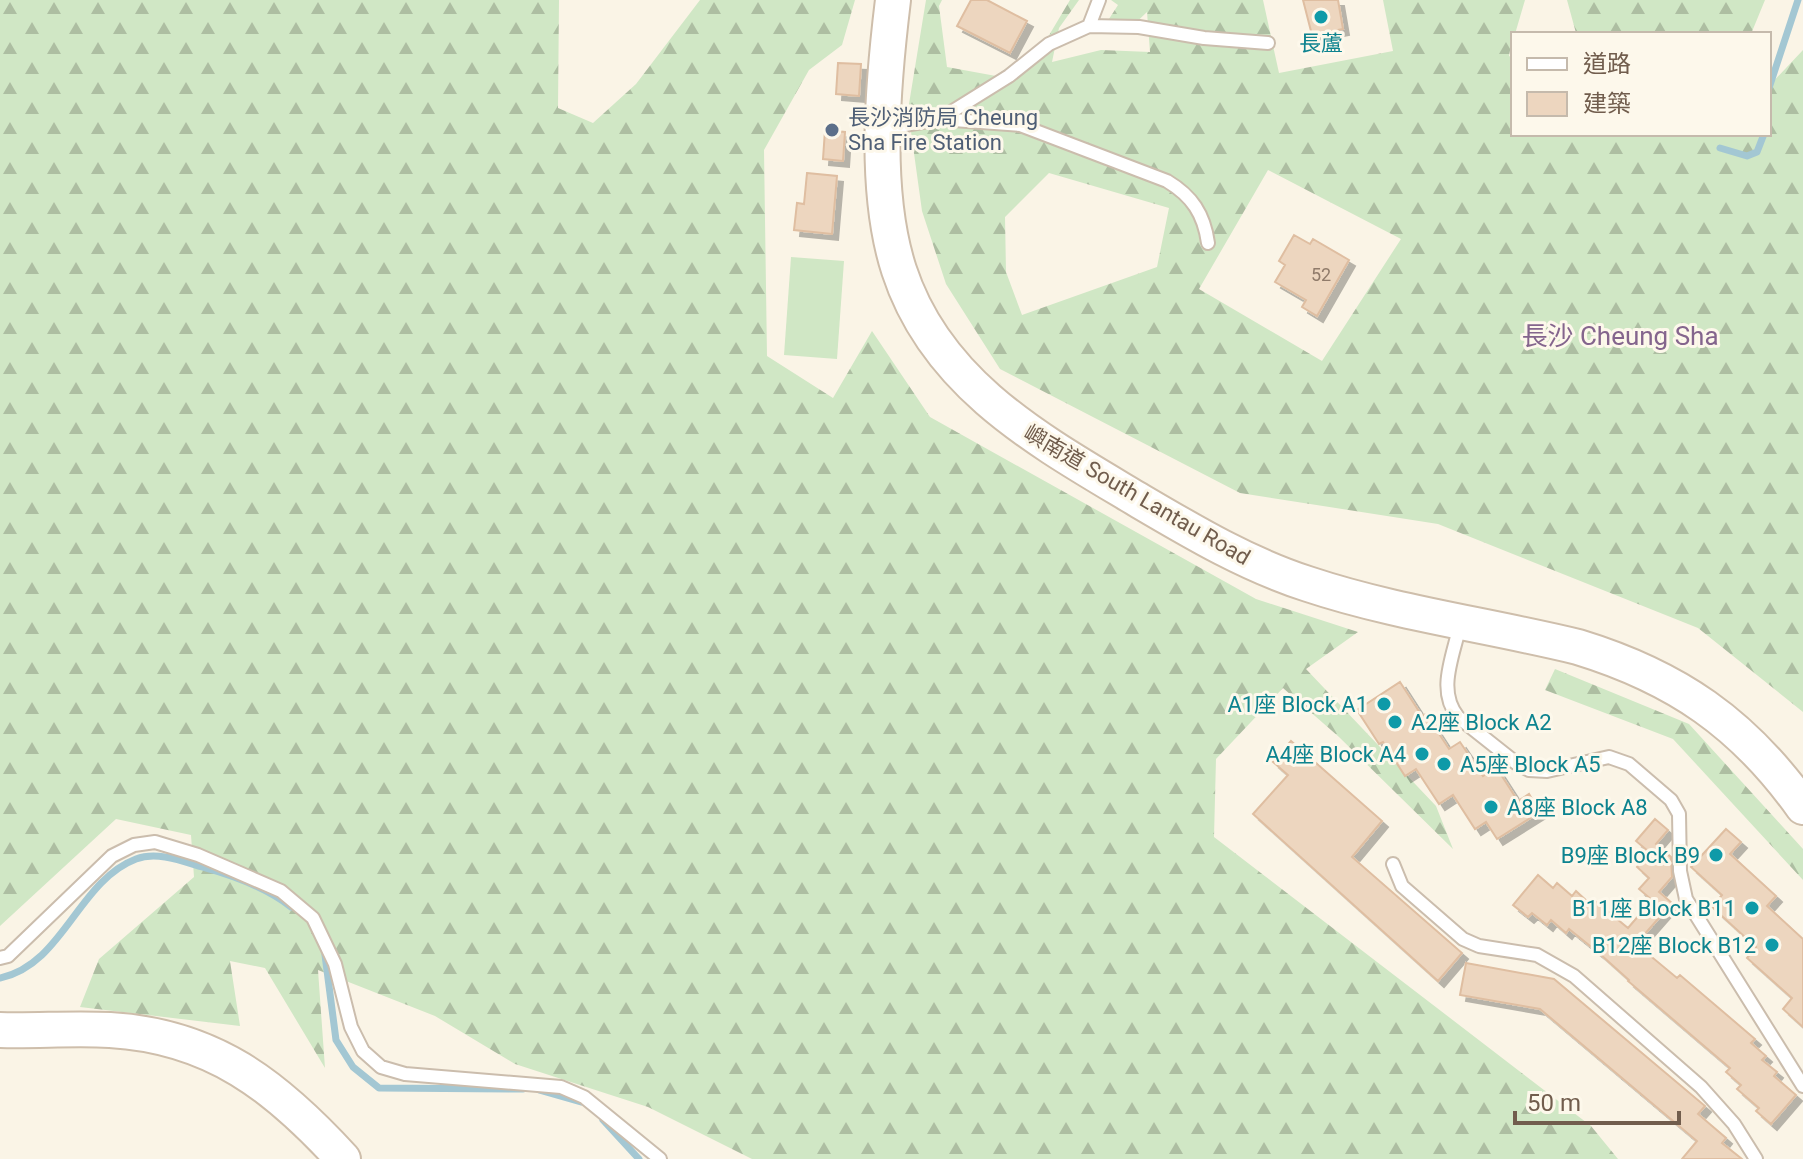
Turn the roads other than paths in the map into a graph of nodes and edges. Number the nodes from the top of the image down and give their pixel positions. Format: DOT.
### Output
graph roads {
  1 [pos="893,0"];
  2 [pos="1099,0"];
  3 [pos="1089,26"];
  4 [pos="1268,43"];
  5 [pos="940,119"];
  6 [pos="883,128"];
  7 [pos="1208,243"];
  8 [pos="1461,621"];
  9 [pos="1803,807"];
  10 [pos="1393,864"];
  11 [pos="0,958"];
  12 [pos="12,1030"];
  13 [pos="1803,1086"];
  14 [pos="343,1159"];
  15 [pos="660,1159"];
  16 [pos="1756,1159"];
  1 -- 6 [label="main road, 嶼南道 South Lantau Road"];
  2 -- 3 [label="lane"];
  3 -- 4 [label="lane"];
  3 -- 5 [label="lane"];
  5 -- 6 [label="lane"];
  5 -- 7 [label="lane"];
  6 -- 8 [label="main road, 嶼南道 South Lantau Road"];
  8 -- 9 [label="main road, 嶼南道 South Lantau Road"];
  8 -- 13 [label="lane"];
  10 -- 16 [label="lane"];
  11 -- 15 [label="lane"];
  12 -- 14 [label="main road"];
}
